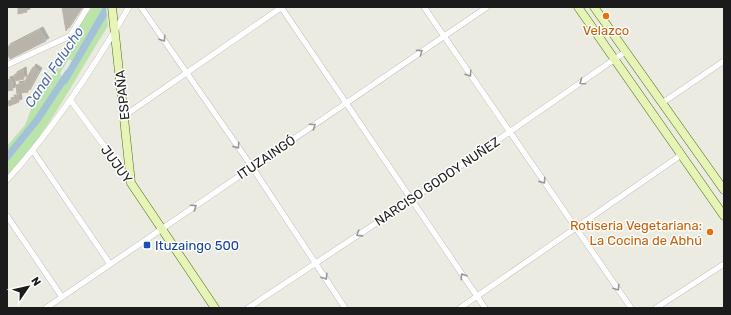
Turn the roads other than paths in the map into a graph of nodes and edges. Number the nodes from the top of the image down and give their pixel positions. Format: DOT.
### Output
graph roads {
  1 [pos="88,7"];
  2 [pos="112,7"];
  3 [pos="129,7"];
  4 [pos="141,7"];
  5 [pos="281,7"];
  6 [pos="424,7"];
  7 [pos="487,7"];
  8 [pos="578,7"];
  9 [pos="596,7"];
  10 [pos="115,32"];
  11 [pos="444,36"];
  12 [pos="625,52"];
  13 [pos="614,60"];
  14 [pos="724,61"];
  15 [pos="7,65"];
  16 [pos="185,73"];
  17 [pos="71,101"];
  18 [pos="347,103"];
  19 [pos="662,103"];
  20 [pos="124,116"];
  21 [pos="509,133"];
  22 [pos="33,151"];
  23 [pos="681,155"];
  24 [pos="252,167"];
  25 [pos="7,180"];
  26 [pos="131,183"];
  27 [pos="724,190"];
  28 [pos="411,200"];
  29 [pos="721,206"];
  30 [pos="7,216"];
  31 [pos="724,216"];
  32 [pos="576,228"];
  33 [pos="162,229"];
  34 [pos="315,262"];
  35 [pos="110,264"];
  36 [pos="724,264"];
  37 [pos="477,296"];
  38 [pos="62,297"];
  39 [pos="50,307"];
  40 [pos="215,308"];
  41 [pos="248,308"];
  42 [pos="345,308"];
  43 [pos="460,308"];
  44 [pos="485,308"];
  45 [pos="631,308"];
  46 [pos="657,308"];
  1 -- 15 [label="street"];
  2 -- 10 [label="main road, ESPAÑA"];
  3 -- 10 [label="street"];
  4 -- 16 [label="street, one-way"];
  5 -- 16 [label="street"];
  5 -- 18 [label="street"];
  6 -- 11 [label="street"];
  7 -- 11 [label="street, ITUZAINGÓ"];
  8 -- 13 [label="main road"];
  9 -- 12 [label="main road"];
  10 -- 17 [label="street"];
  10 -- 20 [label="main road, ESPAÑA"];
  18 -- 11 [label="street, ITUZAINGÓ, one-way"];
  11 -- 21 [label="street, one-way"];
  12 -- 13 [label="street, NARCISO GODOY NUÑEZ"];
  12 -- 19 [label="main road"];
  13 -- 21 [label="street, NARCISO GODOY NUÑEZ, one-way"];
  13 -- 23 [label="main road"];
  14 -- 19 [label="street"];
  16 -- 20 [label="street"];
  16 -- 24 [label="street, one-way"];
  17 -- 22 [label="street"];
  17 -- 26 [label="street, JUJUY"];
  24 -- 18 [label="street, ITUZAINGÓ, one-way"];
  18 -- 28 [label="street"];
  19 -- 27 [label="main road"];
  20 -- 26 [label="main road, ESPAÑA"];
  21 -- 28 [label="street, NARCISO GODOY NUÑEZ"];
  21 -- 32 [label="street, one-way"];
  22 -- 25 [label="street"];
  22 -- 35 [label="street"];
  23 -- 29 [label="main road"];
  23 -- 32 [label="street"];
  33 -- 24 [label="street, ITUZAINGÓ, one-way"];
  24 -- 34 [label="street"];
  26 -- 33 [label="main road, JUJUY"];
  28 -- 34 [label="street, NARCISO GODOY NUÑEZ, one-way"];
  37 -- 28 [label="street, one-way"];
  29 -- 31 [label="main road"];
  30 -- 38 [label="street"];
  32 -- 37 [label="street"];
  32 -- 45 [label="street, one-way"];
  33 -- 35 [label="street, ITUZAINGÓ"];
  33 -- 40 [label="main road, JUJUY"];
  34 -- 41 [label="street, NARCISO GODOY NUÑEZ"];
  34 -- 42 [label="street, one-way"];
  35 -- 38 [label="street, ITUZAINGÓ"];
  36 -- 46 [label="street"];
  37 -- 43 [label="street"];
  37 -- 44 [label="street"];
  38 -- 39 [label="street, ITUZAINGÓ"];
}
